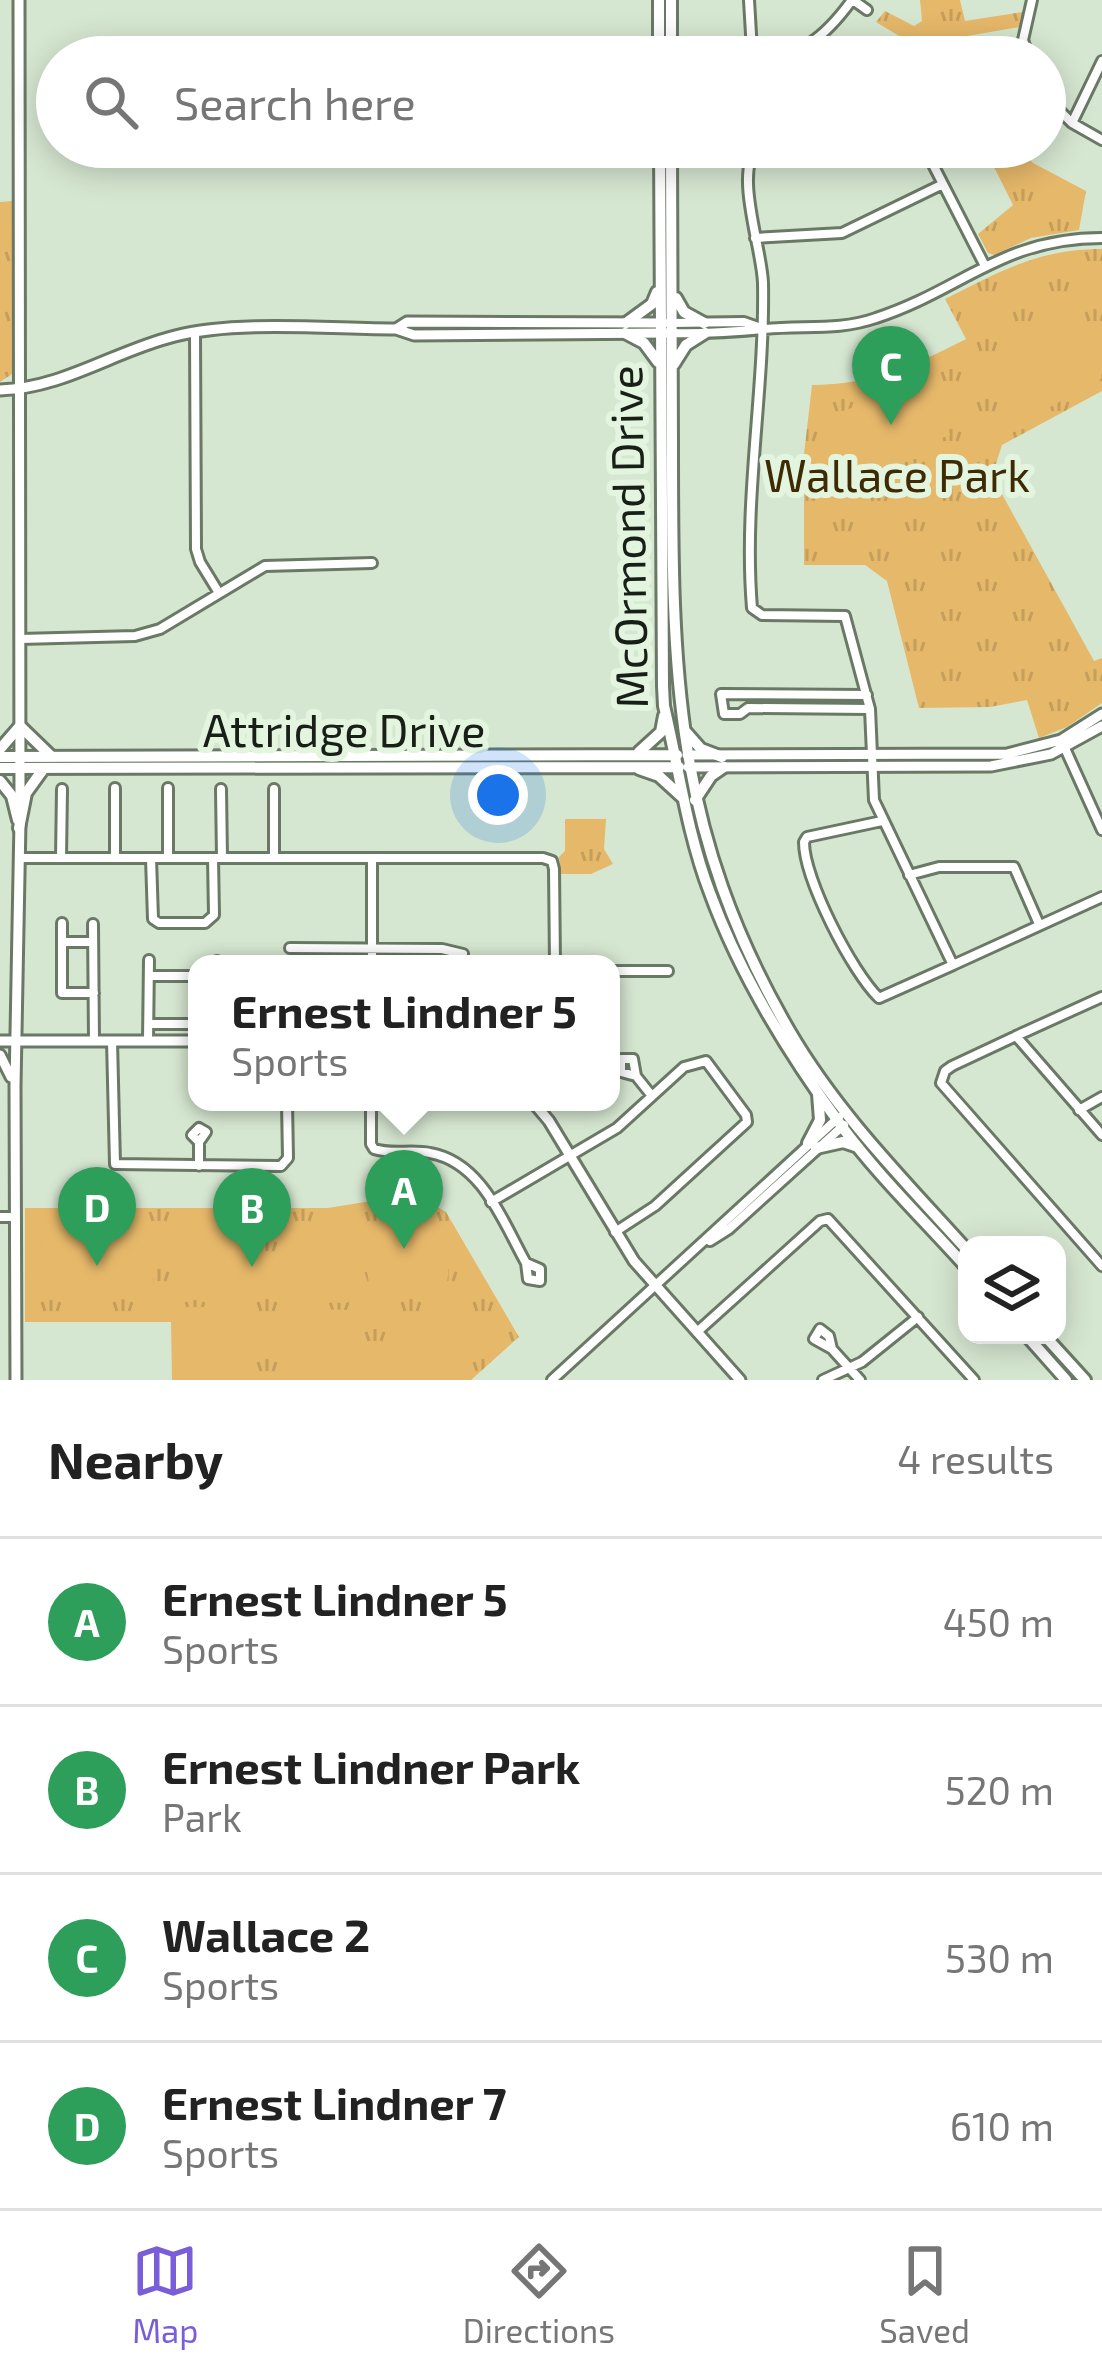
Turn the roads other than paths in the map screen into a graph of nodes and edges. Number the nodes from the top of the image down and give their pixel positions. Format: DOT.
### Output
graph roads {
  1 [pos="19,0"];
  2 [pos="659,0"];
  3 [pos="671,0"];
  4 [pos="749,0"];
  5 [pos="838,0"];
  6 [pos="852,0"];
  7 [pos="1032,0"];
  8 [pos="867,10"];
  9 [pos="838,20"];
  10 [pos="659,36"];
  11 [pos="671,36"];
  12 [pos="751,36"];
  13 [pos="821,36"];
  14 [pos="1024,36"];
  15 [pos="1102,61"];
  16 [pos="1066,117"];
  17 [pos="1072,123"];
  18 [pos="1102,140"];
  19 [pos="661,168"];
  20 [pos="670,168"];
  21 [pos="750,168"];
  22 [pos="935,168"];
  23 [pos="944,184"];
  24 [pos="755,238"];
  25 [pos="1102,238"];
  26 [pos="986,266"];
  27 [pos="666,283"];
  28 [pos="626,328"];
  29 [pos="666,328"];
  30 [pos="705,328"];
  31 [pos="762,329"];
  32 [pos="195,332"];
  33 [pos="666,367"];
  34 [pos="21,388"];
  35 [pos="0,390"];
  36 [pos="661,524"];
  37 [pos="672,543"];
  38 [pos="372,563"];
  39 [pos="220,593"];
  40 [pos="20,639"];
  41 [pos="867,694"];
  42 [pos="664,706"];
  43 [pos="870,709"];
  44 [pos="1102,714"];
  45 [pos="682,725"];
  46 [pos="20,726"];
  47 [pos="1102,726"];
  48 [pos="1063,744"];
  49 [pos="0,753"];
  50 [pos="53,758"];
  51 [pos="632,761"];
  52 [pos="682,761"];
  53 [pos="723,762"];
  54 [pos="870,762"];
  55 [pos="20,763"];
  56 [pos="0,768"];
  57 [pos="44,768"];
  58 [pos="0,781"];
  59 [pos="115,788"];
  60 [pos="168,788"];
  61 [pos="62,789"];
  62 [pos="221,789"];
  63 [pos="274,789"];
  64 [pos="689,800"];
  65 [pos="882,821"];
  66 [pos="20,828"];
  67 [pos="1102,830"];
  68 [pos="20,858"];
  69 [pos="62,858"];
  70 [pos="151,858"];
  71 [pos="168,858"];
  72 [pos="218,858"];
  73 [pos="274,858"];
  74 [pos="372,858"];
  75 [pos="115,859"];
  76 [pos="908,874"];
  77 [pos="1102,896"];
  78 [pos="62,923"];
  79 [pos="93,924"];
  80 [pos="1040,924"];
  81 [pos="62,942"];
  82 [pos="93,942"];
  83 [pos="290,948"];
  84 [pos="372,948"];
  85 [pos="463,953"];
  86 [pos="372,955"];
  87 [pos="555,955"];
  88 [pos="149,960"];
  89 [pos="953,965"];
  90 [pos="620,971"];
  91 [pos="668,971"];
  92 [pos="149,976"];
  93 [pos="188,976"];
  94 [pos="94,993"];
  95 [pos="1102,997"];
  96 [pos="149,1024"];
  97 [pos="188,1024"];
  98 [pos="1016,1036"];
  99 [pos="0,1041"];
  100 [pos="16,1041"];
  101 [pos="94,1041"];
  102 [pos="112,1041"];
  103 [pos="148,1041"];
  104 [pos="188,1041"];
  105 [pos="0,1055"];
  106 [pos="636,1076"];
  107 [pos="15,1086"];
  108 [pos="818,1091"];
  109 [pos="652,1096"];
  110 [pos="1102,1097"];
  111 [pos="1079,1109"];
  112 [pos="287,1111"];
  113 [pos="371,1111"];
  114 [pos="539,1111"];
  115 [pos="843,1119"];
  116 [pos="1102,1135"];
  117 [pos="200,1142"];
  118 [pos="812,1145"];
  119 [pos="861,1148"];
  120 [pos="570,1156"];
  121 [pos="199,1166"];
  122 [pos="490,1202"];
  123 [pos="15,1216"];
  124 [pos="0,1217"];
  125 [pos="615,1232"];
  126 [pos="958,1240"];
  127 [pos="958,1258"];
  128 [pos="526,1263"];
  129 [pos="1102,1265"];
  130 [pos="658,1286"];
  131 [pos="918,1317"];
  132 [pos="697,1332"];
  133 [pos="1035,1344"];
  134 [pos="1048,1344"];
  135 [pos="832,1349"];
  136 [pos="848,1367"];
  137 [pos="1066,1376"];
  138 [pos="16,1380"];
  139 [pos="552,1380"];
  140 [pos="740,1380"];
  141 [pos="823,1380"];
  142 [pos="860,1380"];
  143 [pos="974,1380"];
  144 [pos="1088,1380"];
  1 -- 34 [label="street"];
  2 -- 10 [label="main road"];
  3 -- 11 [label="main road"];
  4 -- 12 [label="street"];
  5 -- 9 [label="street"];
  6 -- 8 [label="street"];
  6 -- 9 [label="street"];
  7 -- 14 [label="street"];
  9 -- 13 [label="street"];
  15 -- 17 [label="street"];
  16 -- 17 [label="street"];
  17 -- 18 [label="street"];
  19 -- 27 [label="main road, McOrmond Drive"];
  20 -- 27 [label="main road, McOrmond Drive"];
  21 -- 24 [label="street"];
  22 -- 23 [label="street"];
  23 -- 24 [label="street"];
  23 -- 26 [label="street"];
  24 -- 31 [label="street"];
  25 -- 26 [label="street"];
  26 -- 31 [label="street"];
  27 -- 28 [label="main road"];
  27 -- 29 [label="main road, McOrmond Drive"];
  27 -- 30 [label="main road"];
  28 -- 29 [label="street"];
  28 -- 32 [label="street"];
  28 -- 33 [label="main road"];
  29 -- 30 [label="street"];
  29 -- 33 [label="main road, McOrmond Drive"];
  30 -- 31 [label="street"];
  30 -- 33 [label="main road"];
  31 -- 41 [label="street"];
  32 -- 34 [label="street"];
  32 -- 39 [label="street"];
  33 -- 36 [label="main road, McOrmond Drive"];
  33 -- 37 [label="main road, McOrmond Drive"];
  34 -- 35 [label="street"];
  34 -- 40 [label="street"];
  36 -- 37 [label="main road"];
  36 -- 42 [label="main road, McOrmond Drive"];
  37 -- 45 [label="main road, McOrmond Drive"];
  38 -- 39 [label="street"];
  39 -- 40 [label="street"];
  40 -- 46 [label="street"];
  41 -- 43 [label="street"];
  41 -- 43 [label="street"];
  42 -- 51 [label="main road"];
  42 -- 52 [label="main road, McOrmond Drive"];
  43 -- 54 [label="street"];
  44 -- 48 [label="street"];
  45 -- 52 [label="main road, McOrmond Drive"];
  45 -- 53 [label="main road"];
  46 -- 49 [label="main road"];
  46 -- 50 [label="main road"];
  46 -- 55 [label="street"];
  47 -- 48 [label="street"];
  48 -- 54 [label="street"];
  48 -- 67 [label="street"];
  49 -- 55 [label="main road, Attridge Drive"];
  50 -- 51 [label="main road, Attridge Drive"];
  50 -- 55 [label="main road, Attridge Drive"];
  51 -- 52 [label="main road, Attridge Drive"];
  51 -- 57 [label="main road, Attridge Drive"];
  51 -- 64 [label="main road"];
  52 -- 53 [label="street"];
  52 -- 64 [label="main road, McOrmond Drive"];
  53 -- 54 [label="street"];
  53 -- 64 [label="main road"];
  54 -- 65 [label="street"];
  55 -- 56 [label="main road, Attridge Drive"];
  55 -- 57 [label="main road, Attridge Drive"];
  55 -- 66 [label="street"];
  57 -- 66 [label="main road"];
  58 -- 66 [label="main road"];
  59 -- 75 [label="street"];
  60 -- 71 [label="street"];
  61 -- 69 [label="street"];
  62 -- 72 [label="street"];
  63 -- 73 [label="street"];
  64 -- 108 [label="main road, McOrmond Drive"];
  64 -- 115 [label="main road, McOrmond Drive"];
  65 -- 76 [label="street"];
  65 -- 89 [label="street"];
  66 -- 68 [label="street"];
  68 -- 69 [label="street"];
  68 -- 100 [label="street"];
  69 -- 75 [label="street"];
  70 -- 71 [label="street"];
  70 -- 72 [label="street"];
  70 -- 75 [label="street"];
  71 -- 72 [label="street"];
  72 -- 73 [label="street"];
  73 -- 74 [label="street"];
  74 -- 84 [label="street"];
  74 -- 87 [label="street"];
  76 -- 80 [label="street"];
  76 -- 89 [label="street"];
  77 -- 80 [label="street"];
  78 -- 81 [label="street"];
  79 -- 82 [label="street"];
  80 -- 89 [label="street"];
  81 -- 82 [label="street"];
  81 -- 94 [label="street"];
  82 -- 94 [label="street"];
  83 -- 84 [label="street"];
  84 -- 85 [label="street"];
  84 -- 86 [label="street"];
  88 -- 92 [label="street"];
  90 -- 91 [label="street"];
  92 -- 93 [label="street"];
  92 -- 96 [label="street"];
  94 -- 101 [label="street"];
  95 -- 98 [label="street"];
  96 -- 97 [label="street"];
  96 -- 103 [label="street"];
  98 -- 111 [label="street"];
  98 -- 129 [label="street"];
  99 -- 100 [label="street"];
  100 -- 101 [label="street"];
  100 -- 107 [label="street"];
  101 -- 102 [label="street"];
  102 -- 103 [label="street"];
  102 -- 121 [label="street"];
  103 -- 104 [label="street"];
  105 -- 107 [label="street"];
  106 -- 109 [label="street"];
  107 -- 123 [label="street"];
  108 -- 115 [label="main road, McOrmond Drive"];
  108 -- 118 [label="main road"];
  109 -- 120 [label="street"];
  109 -- 125 [label="street"];
  110 -- 111 [label="street"];
  111 -- 116 [label="street"];
  112 -- 121 [label="street"];
  113 -- 122 [label="street"];
  114 -- 120 [label="street"];
  115 -- 118 [label="street"];
  115 -- 119 [label="main road, McOrmond Drive"];
  115 -- 126 [label="main road, McOrmond Drive"];
  117 -- 121 [label="street"];
  118 -- 119 [label="main road"];
  118 -- 130 [label="street"];
  119 -- 127 [label="main road, McOrmond Drive"];
  120 -- 122 [label="street"];
  120 -- 125 [label="street"];
  122 -- 128 [label="street"];
  123 -- 124 [label="street"];
  123 -- 138 [label="street"];
  125 -- 130 [label="street"];
  130 -- 132 [label="street"];
  130 -- 139 [label="street"];
  131 -- 132 [label="street"];
  131 -- 136 [label="street"];
  131 -- 143 [label="street"];
  132 -- 140 [label="street"];
  133 -- 137 [label="main road"];
  134 -- 137 [label="main road"];
  135 -- 136 [label="street"];
  136 -- 141 [label="street"];
  136 -- 142 [label="street"];
  137 -- 144 [label="main road"];
}
